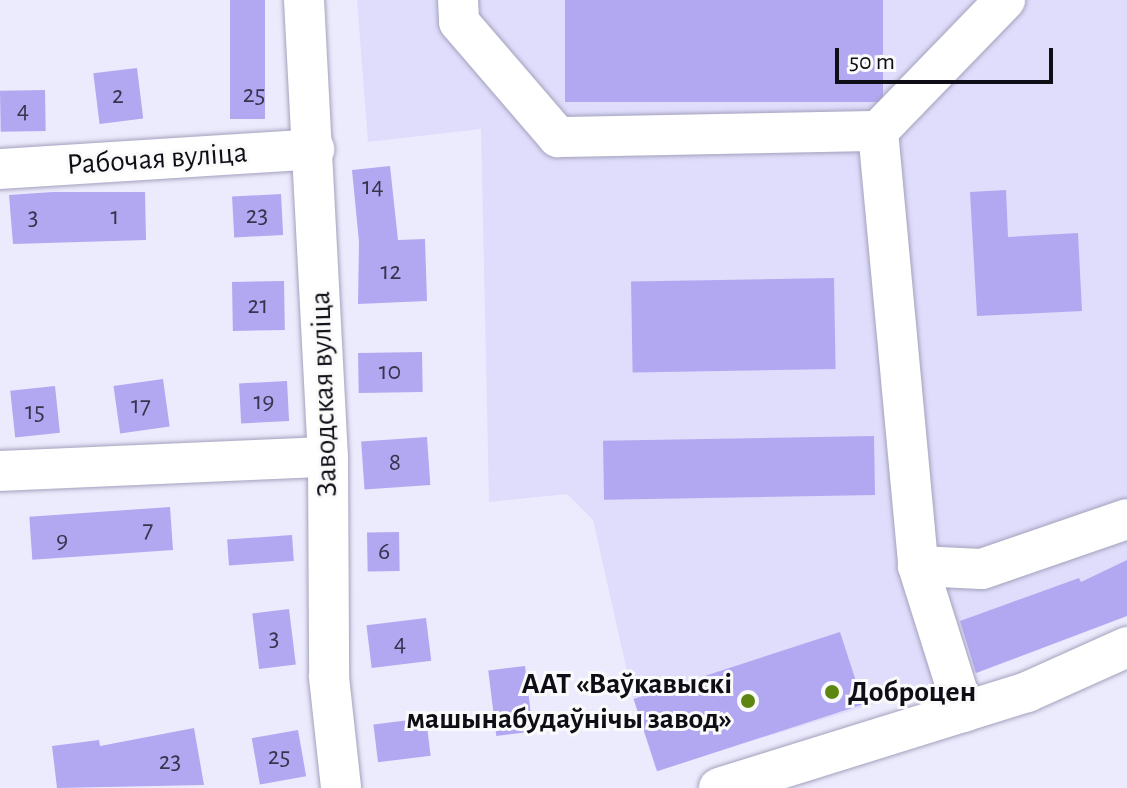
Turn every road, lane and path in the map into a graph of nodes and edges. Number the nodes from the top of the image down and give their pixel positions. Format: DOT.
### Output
graph roads {
  1 [pos="304,0"];
  2 [pos="458,0"];
  3 [pos="1005,0"];
  4 [pos="878,131"];
  5 [pos="314,149"];
  6 [pos="0,169"];
  7 [pos="328,457"];
  8 [pos="1,471"];
  9 [pos="1127,519"];
  10 [pos="918,566"];
  11 [pos="1127,647"];
  12 [pos="964,712"];
  13 [pos="341,788"];
  14 [pos="719,788"];
  1 -- 5 [label="street, Заводская вуліца"];
  2 -- 4 [label="street"];
  3 -- 4 [label="street"];
  4 -- 10 [label="street"];
  5 -- 6 [label="street, Рабочая вуліца"];
  5 -- 7 [label="street, Заводская вуліца"];
  7 -- 8 [label="street"];
  7 -- 13 [label="street, Заводская вуліца"];
  9 -- 10 [label="street"];
  10 -- 12 [label="street"];
  11 -- 12 [label="street"];
  12 -- 14 [label="street"];
}
